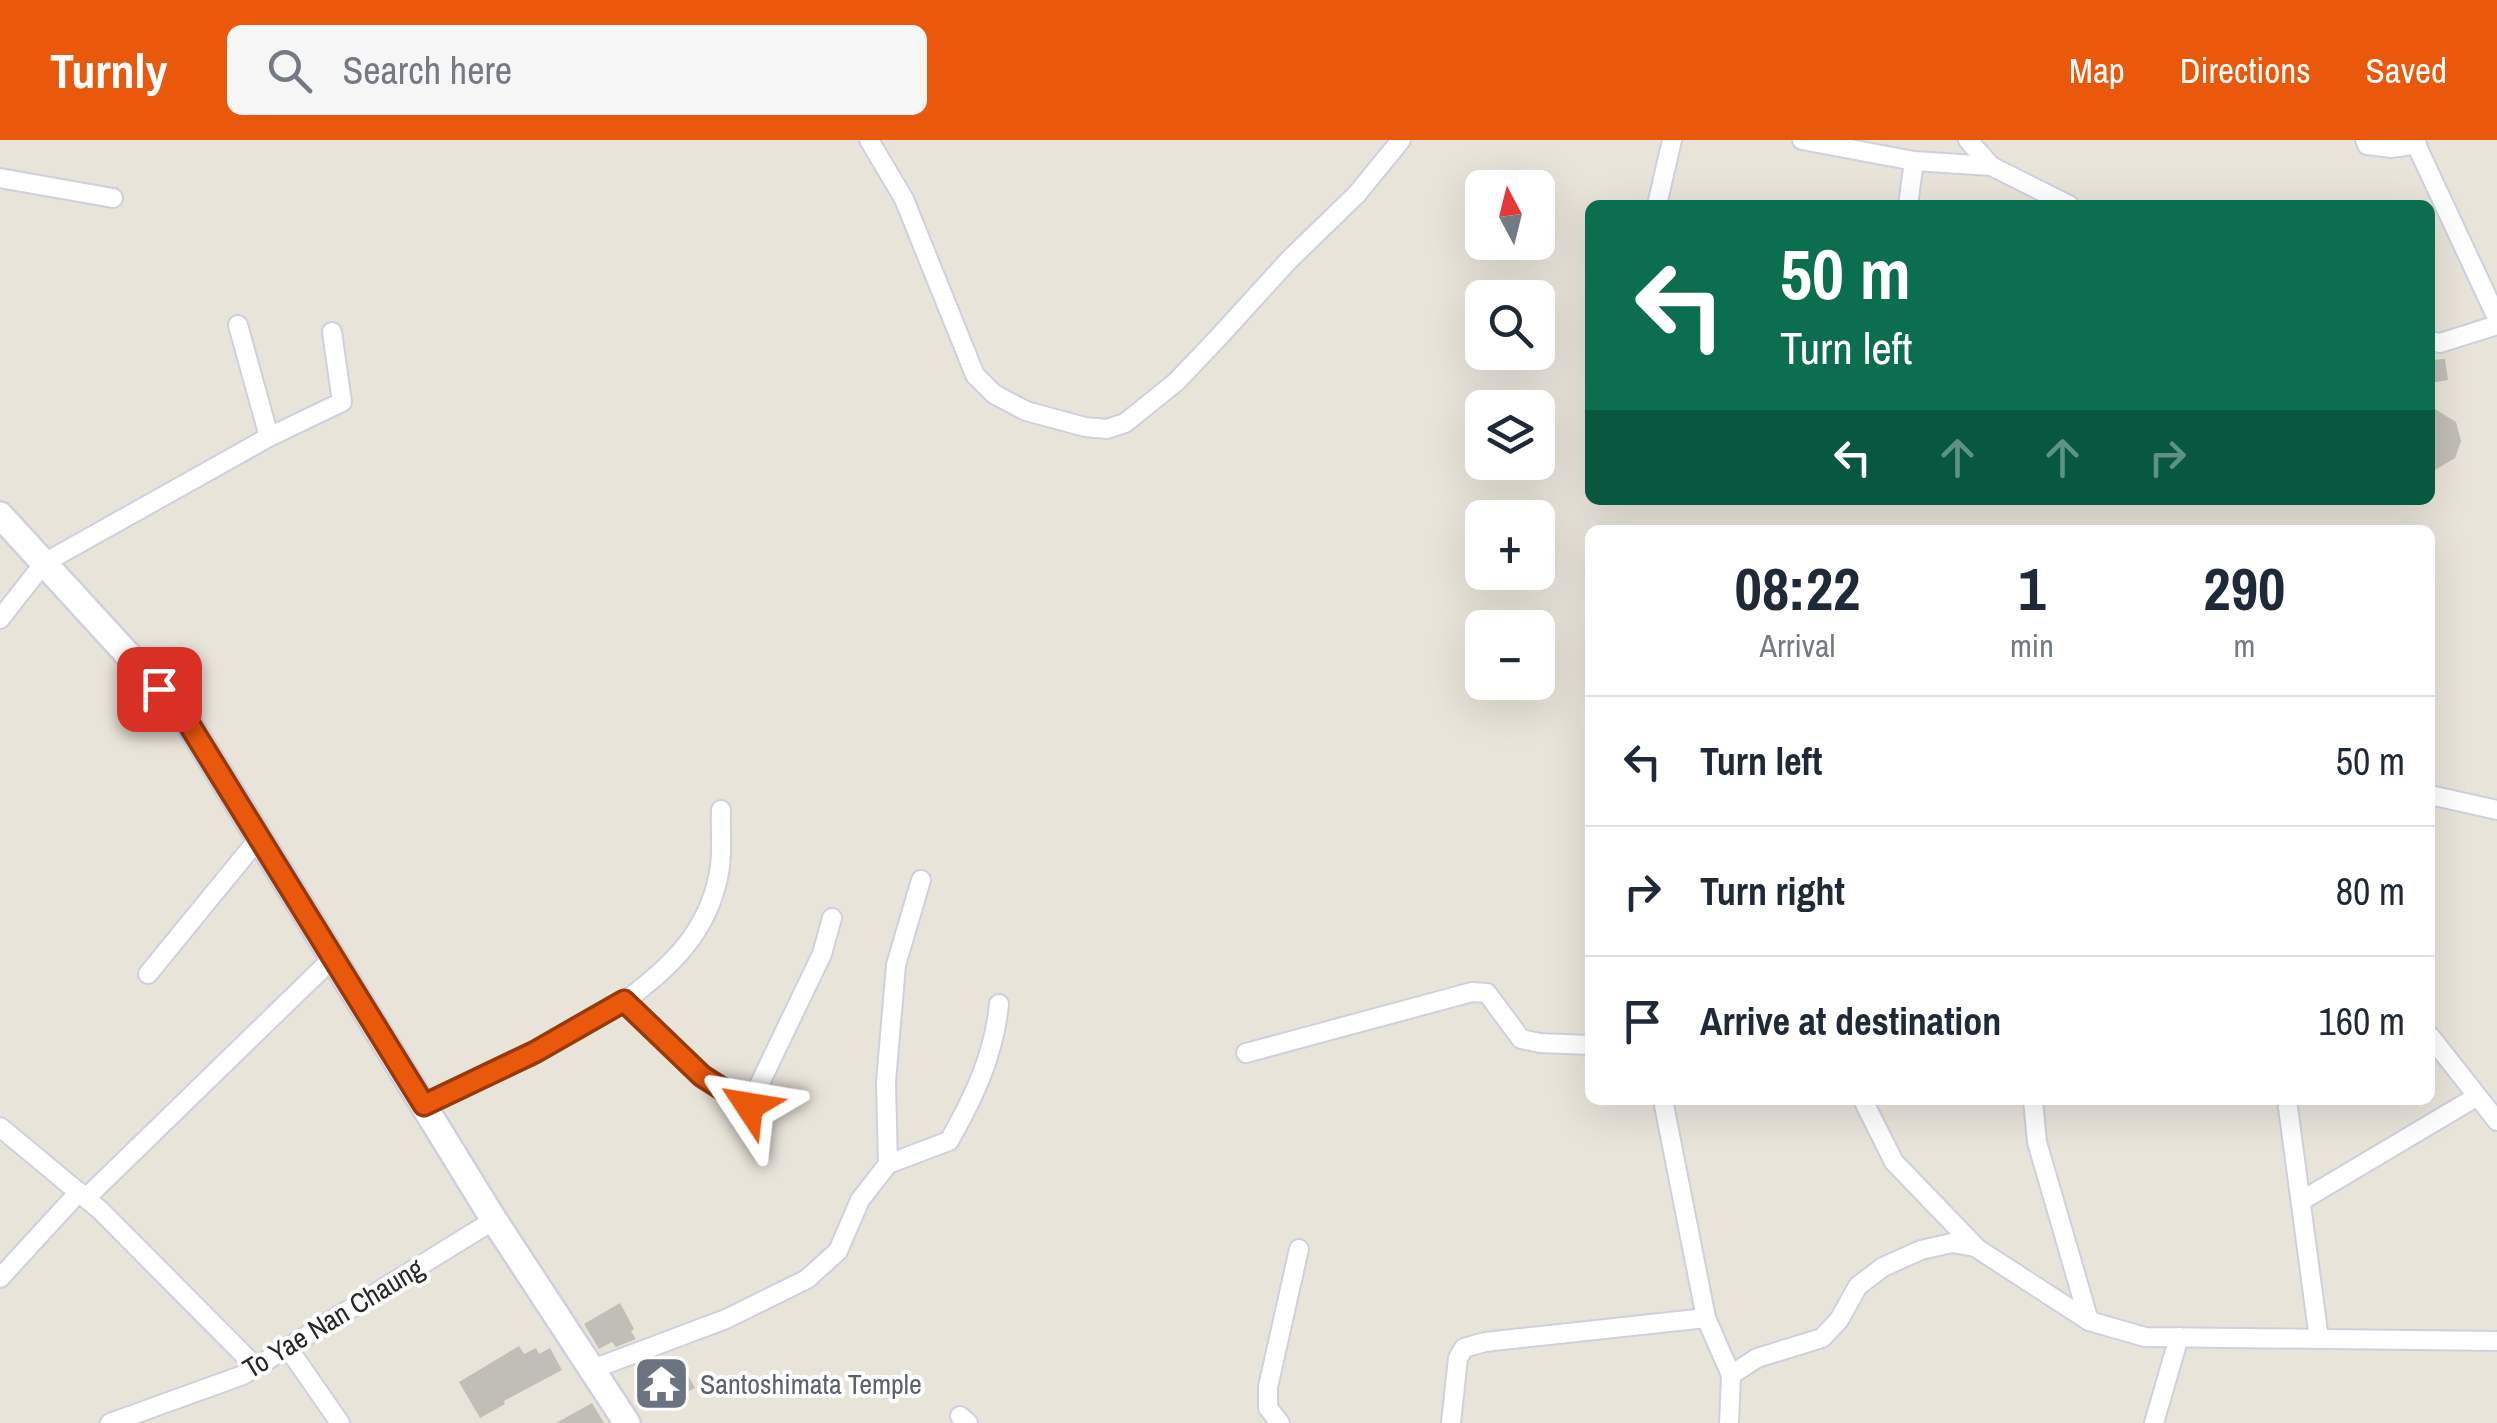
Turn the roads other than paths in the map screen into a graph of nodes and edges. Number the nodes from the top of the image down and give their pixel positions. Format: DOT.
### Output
graph roads {
  1 [pos="868,140"];
  2 [pos="1402,140"];
  3 [pos="1672,140"];
  4 [pos="1802,140"];
  5 [pos="1968,140"];
  6 [pos="2364,140"];
  7 [pos="2416,142"];
  8 [pos="1914,161"];
  9 [pos="1990,166"];
  10 [pos="0,178"];
  11 [pos="112,198"];
  12 [pos="1657,200"];
  13 [pos="1909,200"];
  14 [pos="2059,200"];
  15 [pos="2497,321"];
  16 [pos="238,325"];
  17 [pos="332,332"];
  18 [pos="2435,342"];
  19 [pos="269,437"];
  20 [pos="0,514"];
  21 [pos="44,563"];
  22 [pos="0,619"];
  23 [pos="2435,797"];
  24 [pos="721,810"];
  25 [pos="2497,810"];
  26 [pos="260,837"];
  27 [pos="920,880"];
  28 [pos="832,918"];
  29 [pos="334,958"];
  30 [pos="148,974"];
  31 [pos="624,1001"];
  32 [pos="999,1004"];
  33 [pos="2435,1043"];
  34 [pos="1585,1045"];
  35 [pos="1246,1053"];
  36 [pos="2476,1097"];
  37 [pos="424,1105"];
  38 [pos="1664,1105"];
  39 [pos="1865,1105"];
  40 [pos="2034,1105"];
  41 [pos="2288,1105"];
  42 [pos="2497,1121"];
  43 [pos="0,1127"];
  44 [pos="888,1164"];
  45 [pos="82,1195"];
  46 [pos="2301,1201"];
  47 [pos="494,1220"];
  48 [pos="1975,1247"];
  49 [pos="1298,1249"];
  50 [pos="0,1278"];
  51 [pos="1706,1318"];
  52 [pos="2089,1321"];
  53 [pos="2179,1337"];
  54 [pos="2320,1339"];
  55 [pos="2497,1341"];
  56 [pos="288,1348"];
  57 [pos="256,1367"];
  58 [pos="592,1370"];
  59 [pos="1730,1375"];
  60 [pos="110,1423"];
  61 [pos="340,1423"];
  62 [pos="626,1423"];
  63 [pos="1280,1423"];
  64 [pos="1451,1423"];
  65 [pos="1729,1423"];
  66 [pos="2154,1423"];
  1 -- 2 [label="street"];
  3 -- 12 [label="street"];
  4 -- 8 [label="street"];
  5 -- 9 [label="street"];
  6 -- 7 [label="street"];
  7 -- 15 [label="street"];
  8 -- 9 [label="street"];
  8 -- 13 [label="street"];
  9 -- 14 [label="street"];
  10 -- 11 [label="street"];
  15 -- 18 [label="street"];
  16 -- 19 [label="street"];
  17 -- 19 [label="street"];
  19 -- 21 [label="street"];
  20 -- 21 [label="street"];
  21 -- 22 [label="street"];
  21 -- 26 [label="street"];
  23 -- 25 [label="street"];
  24 -- 31 [label="street"];
  26 -- 29 [label="street"];
  26 -- 30 [label="street"];
  27 -- 44 [label="street"];
  28 -- 31 [label="street"];
  29 -- 37 [label="street"];
  29 -- 45 [label="street"];
  31 -- 37 [label="street"];
  32 -- 44 [label="street"];
  33 -- 36 [label="street"];
  34 -- 35 [label="street"];
  36 -- 42 [label="street"];
  36 -- 46 [label="street"];
  37 -- 47 [label="street"];
  38 -- 51 [label="street"];
  39 -- 48 [label="street"];
  40 -- 52 [label="street"];
  41 -- 46 [label="street"];
  43 -- 45 [label="street"];
  44 -- 58 [label="street"];
  45 -- 50 [label="street"];
  45 -- 57 [label="street"];
  46 -- 54 [label="street"];
  47 -- 56 [label="street, To Yae Nan Chaung"];
  47 -- 58 [label="street"];
  48 -- 52 [label="street"];
  48 -- 59 [label="street"];
  49 -- 63 [label="street"];
  51 -- 59 [label="street"];
  51 -- 64 [label="street"];
  52 -- 53 [label="street"];
  53 -- 54 [label="street"];
  53 -- 66 [label="street"];
  54 -- 55 [label="street"];
  56 -- 57 [label="street, To Yae Nan Chaung"];
  56 -- 61 [label="street"];
  57 -- 60 [label="street, To Yae Nan Chaung"];
  58 -- 62 [label="street"];
  59 -- 65 [label="street"];
}
